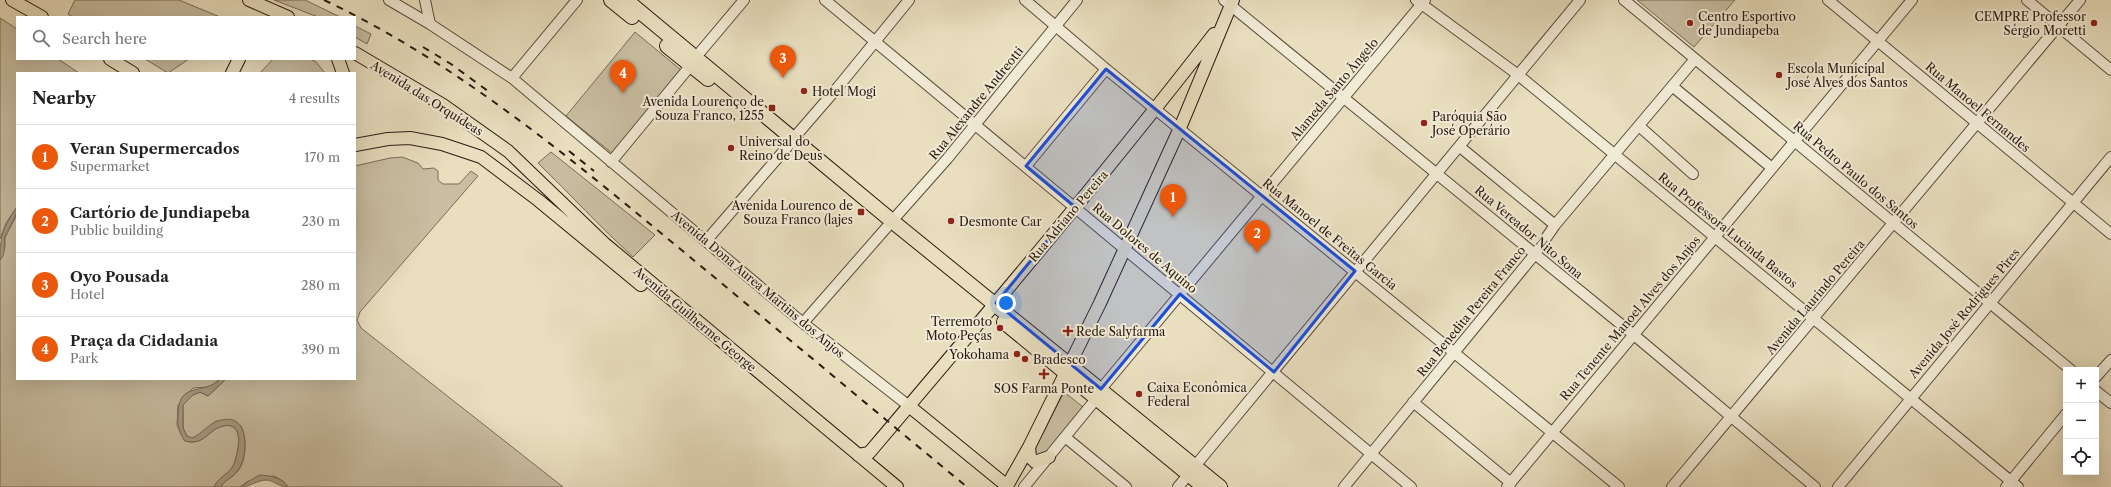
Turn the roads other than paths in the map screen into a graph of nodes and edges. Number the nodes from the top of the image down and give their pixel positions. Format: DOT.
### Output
graph roads {
  1 [pos="12,0"];
  2 [pos="249,0"];
  3 [pos="389,0"];
  4 [pos="425,0"];
  5 [pos="577,0"];
  6 [pos="611,0"];
  7 [pos="626,0"];
  8 [pos="744,0"];
  9 [pos="825,0"];
  10 [pos="909,0"];
  11 [pos="1025,0"];
  12 [pos="1077,0"];
  13 [pos="1580,0"];
  14 [pos="1624,0"];
  15 [pos="1828,0"];
  16 [pos="1912,0"];
  17 [pos="2027,0"];
  18 [pos="2080,0"];
  19 [pos="1421,1"];
  20 [pos="1229,2"];
  21 [pos="40,16"];
  22 [pos="286,16"];
  23 [pos="641,18"];
  24 [pos="1224,22"];
  25 [pos="430,24"];
  26 [pos="1056,26"];
  27 [pos="2059,26"];
  28 [pos="1878,40"];
  29 [pos="875,42"];
  30 [pos="356,54"];
  31 [pos="1695,58"];
  32 [pos="112,60"];
  33 [pos="238,60"];
  34 [pos="338,60"];
  35 [pos="694,61"];
  36 [pos="1106,69"];
  37 [pos="2111,70"];
  38 [pos="131,72"];
  39 [pos="232,72"];
  40 [pos="343,72"];
  41 [pos="1518,74"];
  42 [pos="512,78"];
  43 [pos="1672,86"];
  44 [pos="1345,97"];
  45 [pos="1156,109"];
  46 [pos="1977,123"];
  47 [pos="975,124"];
  48 [pos="1639,126"];
  49 [pos="1180,128"];
  50 [pos="1794,141"];
  51 [pos="790,142"];
  52 [pos="499,144"];
  53 [pos="356,145"];
  54 [pos="1460,147"];
  55 [pos="1615,155"];
  56 [pos="2111,157"];
  57 [pos="488,162"];
  58 [pos="611,162"];
  59 [pos="1026,166"];
  60 [pos="1772,168"];
  61 [pos="1438,174"];
  62 [pos="1693,174"];
  63 [pos="1263,195"];
  64 [pos="2072,202"];
  65 [pos="1075,207"];
  66 [pos="890,224"];
  67 [pos="1894,224"];
  68 [pos="1555,225"];
  69 [pos="2111,234"];
  70 [pos="1716,236"];
  71 [pos="706,241"];
  72 [pos="1124,248"];
  73 [pos="1535,254"];
  74 [pos="1355,272"];
  75 [pos="1180,294"];
  76 [pos="1989,302"];
  77 [pos="993,307"];
  78 [pos="1815,318"];
  79 [pos="803,323"];
  80 [pos="1634,335"];
  81 [pos="1454,352"];
  82 [pos="2111,360"];
  83 [pos="2067,367"];
  84 [pos="1068,369"];
  85 [pos="1274,372"];
  86 [pos="2099,374"];
  87 [pos="2099,393"];
  88 [pos="1099,394"];
  89 [pos="1910,398"];
  90 [pos="1413,402"];
  91 [pos="2111,403"];
  92 [pos="909,406"];
  93 [pos="1730,417"];
  94 [pos="2063,418"];
  95 [pos="1552,433"];
  96 [pos="1065,437"];
  97 [pos="1029,446"];
  98 [pos="1371,453"];
  99 [pos="866,457"];
  100 [pos="1049,457"];
  101 [pos="1192,470"];
  102 [pos="1509,485"];
  103 [pos="2012,485"];
  104 [pos="886,487"];
  105 [pos="897,487"];
  106 [pos="1007,487"];
  107 [pos="1024,487"];
  108 [pos="1126,487"];
  109 [pos="1178,487"];
  110 [pos="1204,487"];
  111 [pos="1220,487"];
  112 [pos="1344,487"];
  113 [pos="1411,487"];
  114 [pos="1619,487"];
  115 [pos="1672,487"];
  116 [pos="1815,487"];
  117 [pos="1838,487"];
  1 -- 21 [label="main road"];
  2 -- 22 [label="main road"];
  3 -- 25 [label="street, Avenida Dona Aurea Martins dos Anjos"];
  4 -- 25 [label="street"];
  5 -- 42 [label="street"];
  6 -- 23 [label="highway"];
  7 -- 23 [label="highway"];
  8 -- 35 [label="street"];
  9 -- 29 [label="street, Rua Dolores de Aquino"];
  10 -- 29 [label="street"];
  11 -- 26 [label="street, Rua Manoel de Freitas Garcia"];
  12 -- 26 [label="street, Rua Alexandre Andreotti"];
  13 -- 41 [label="street"];
  14 -- 31 [label="street, Rua Pedro Paulo dos Santos"];
  15 -- 28 [label="street, Rua Manoel Fernandes"];
  16 -- 28 [label="street, Rua Tenente Manoel Alves dos Anjos"];
  17 -- 27 [label="street"];
  18 -- 27 [label="street"];
  19 -- 41 [label="street, Rua Professora Lucinda Bastos"];
  19 -- 44 [label="street, Alameda Santo Ângelo"];
  20 -- 24 [label="main road"];
  20 -- 44 [label="street, Rua Vereador Nito Sona"];
  23 -- 35 [label="highway"];
  24 -- 45 [label="main road, Rua Adriano Pereira"];
  24 -- 49 [label="main road"];
  25 -- 42 [label="street, Avenida Dona Aurea Martins dos Anjos"];
  26 -- 36 [label="street, Rua Manoel de Freitas Garcia"];
  26 -- 47 [label="street, Rua Alexandre Andreotti"];
  27 -- 37 [label="street"];
  27 -- 46 [label="street, Avenida Laurindo Pereira"];
  28 -- 46 [label="street, Rua Manoel Fernandes"];
  28 -- 50 [label="street, Rua Tenente Manoel Alves dos Anjos"];
  29 -- 47 [label="street, Rua Dolores de Aquino"];
  29 -- 51 [label="street"];
  30 -- 52 [label="main road, Avenida das Orquídeas"];
  31 -- 43 [label="street, Rua Benedita Pereira Franco"];
  31 -- 50 [label="street, Rua Pedro Paulo dos Santos"];
  32 -- 38 [label="main road"];
  33 -- 39 [label="main road"];
  34 -- 40 [label="main road"];
  35 -- 51 [label="highway"];
  35 -- 58 [label="street"];
  36 -- 45 [label="street, Rua Manoel de Freitas Garcia"];
  36 -- 59 [label="street"];
  41 -- 54 [label="street"];
  41 -- 55 [label="street, Rua Professora Lucinda Bastos"];
  42 -- 58 [label="street, Avenida Dona Aurea Martins dos Anjos"];
  43 -- 48 [label="street, Rua Benedita Pereira Franco"];
  43 -- 60 [label="street"];
  44 -- 61 [label="street, Rua Vereador Nito Sona"];
  44 -- 63 [label="street, Alameda Santo Ângelo"];
  45 -- 49 [label="street, Rua Manoel de Freitas Garcia"];
  45 -- 65 [label="main road, Rua Adriano Pereira"];
  46 -- 64 [label="street, Rua Manoel Fernandes"];
  46 -- 67 [label="street, Avenida Laurindo Pereira"];
  47 -- 59 [label="street, Rua Dolores de Aquino"];
  47 -- 66 [label="street, Rua Alexandre Andreotti"];
  48 -- 55 [label="street, Rua Benedita Pereira Franco"];
  48 -- 62 [label="street"];
  49 -- 63 [label="street, Rua Manoel de Freitas Garcia"];
  49 -- 72 [label="main road"];
  50 -- 60 [label="street, Rua Tenente Manoel Alves dos Anjos"];
  50 -- 67 [label="street, Rua Pedro Paulo dos Santos"];
  51 -- 66 [label="highway"];
  51 -- 71 [label="street"];
  52 -- 99 [label="main road, Avenida Guilherme George"];
  53 -- 57 [label="main road, Avenida das Orquídeas"];
  54 -- 61 [label="street"];
  54 -- 68 [label="street"];
  55 -- 68 [label="street, Rua Benedita Pereira Franco"];
  55 -- 70 [label="street, Rua Professora Lucinda Bastos"];
  56 -- 64 [label="street, Avenida José Rodrigues Pires"];
  57 -- 104 [label="main road, Avenida Guilherme George"];
  58 -- 71 [label="street, Avenida Dona Aurea Martins dos Anjos"];
  59 -- 65 [label="street, Rua Dolores de Aquino"];
  60 -- 70 [label="street, Rua Tenente Manoel Alves dos Anjos"];
  61 -- 73 [label="street, Rua Vereador Nito Sona"];
  61 -- 74 [label="street"];
  63 -- 74 [label="street, Rua Manoel de Freitas Garcia"];
  63 -- 75 [label="street, Alameda Santo Ângelo"];
  64 -- 69 [label="street, Rua Manoel Fernandes"];
  64 -- 76 [label="street, Avenida José Rodrigues Pires"];
  65 -- 72 [label="street, Rua Dolores de Aquino"];
  65 -- 77 [label="main road, Rua Adriano Pereira"];
  66 -- 77 [label="highway"];
  66 -- 79 [label="street, Rua Alexandre Andreotti"];
  67 -- 76 [label="street, Rua Pedro Paulo dos Santos"];
  67 -- 78 [label="street, Avenida Laurindo Pereira"];
  68 -- 73 [label="street, Rua Benedita Pereira Franco"];
  70 -- 78 [label="street, Rua Professora Lucinda Bastos"];
  70 -- 80 [label="street, Rua Tenente Manoel Alves dos Anjos"];
  71 -- 79 [label="street, Avenida Dona Aurea Martins dos Anjos"];
  72 -- 75 [label="street, Rua Dolores de Aquino"];
  72 -- 84 [label="main road"];
  73 -- 80 [label="street, Rua Vereador Nito Sona"];
  73 -- 81 [label="street, Rua Benedita Pereira Franco"];
  74 -- 81 [label="street, Rua Manoel de Freitas Garcia"];
  74 -- 85 [label="street"];
  75 -- 85 [label="street, Rua Dolores de Aquino"];
  75 -- 88 [label="street, Alameda Santo Ângelo"];
  76 -- 83 [label="street, Rua Pedro Paulo dos Santos"];
  76 -- 89 [label="street, Avenida José Rodrigues Pires"];
  77 -- 84 [label="highway"];
  77 -- 92 [label="main road, Rua Adriano Pereira"];
  78 -- 89 [label="street, Rua Professora Lucinda Bastos"];
  78 -- 93 [label="street, Avenida Laurindo Pereira"];
  79 -- 92 [label="street, Avenida Dona Aurea Martins dos Anjos"];
  80 -- 93 [label="street, Rua Vereador Nito Sona"];
  80 -- 95 [label="street, Rua Tenente Manoel Alves dos Anjos"];
  81 -- 90 [label="street, Rua Benedita Pereira Franco"];
  81 -- 95 [label="street, Rua Manoel de Freitas Garcia"];
  82 -- 86 [label="street"];
  84 -- 88 [label="highway"];
  84 -- 97 [label="main road"];
  85 -- 98 [label="street, Rua Dolores de Aquino"];
  85 -- 101 [label="street"];
  87 -- 91 [label="street"];
  88 -- 96 [label="street, Alameda Santo Ângelo"];
  88 -- 101 [label="highway"];
  89 -- 103 [label="street, Rua Professora Lucinda Bastos"];
  89 -- 117 [label="street, Avenida José Rodrigues Pires"];
  90 -- 98 [label="street, Rua Benedita Pereira Franco"];
  90 -- 102 [label="street"];
  92 -- 99 [label="main road, Rua Adriano Pereira"];
  92 -- 106 [label="main road, Avenida Dona Aurea Martins dos Anjos"];
  93 -- 115 [label="street, Avenida Laurindo Pereira"];
  93 -- 116 [label="street, Rua Vereador Nito Sona"];
  94 -- 103 [label="street"];
  95 -- 102 [label="street, Rua Tenente Manoel Alves dos Anjos"];
  95 -- 114 [label="street, Rua Manoel de Freitas Garcia"];
  96 -- 100 [label="street, Alameda Santo Ângelo"];
  96 -- 108 [label="street"];
  97 -- 100 [label="main road"];
  97 -- 106 [label="main road"];
  98 -- 112 [label="street, Rua Benedita Pereira Franco"];
  98 -- 113 [label="street, Rua Dolores de Aquino"];
  99 -- 105 [label="main road, Avenida Guilherme George"];
  100 -- 107 [label="street, Alameda Santo Ângelo"];
  101 -- 109 [label="street"];
  101 -- 110 [label="highway"];
  101 -- 111 [label="highway"];
}
